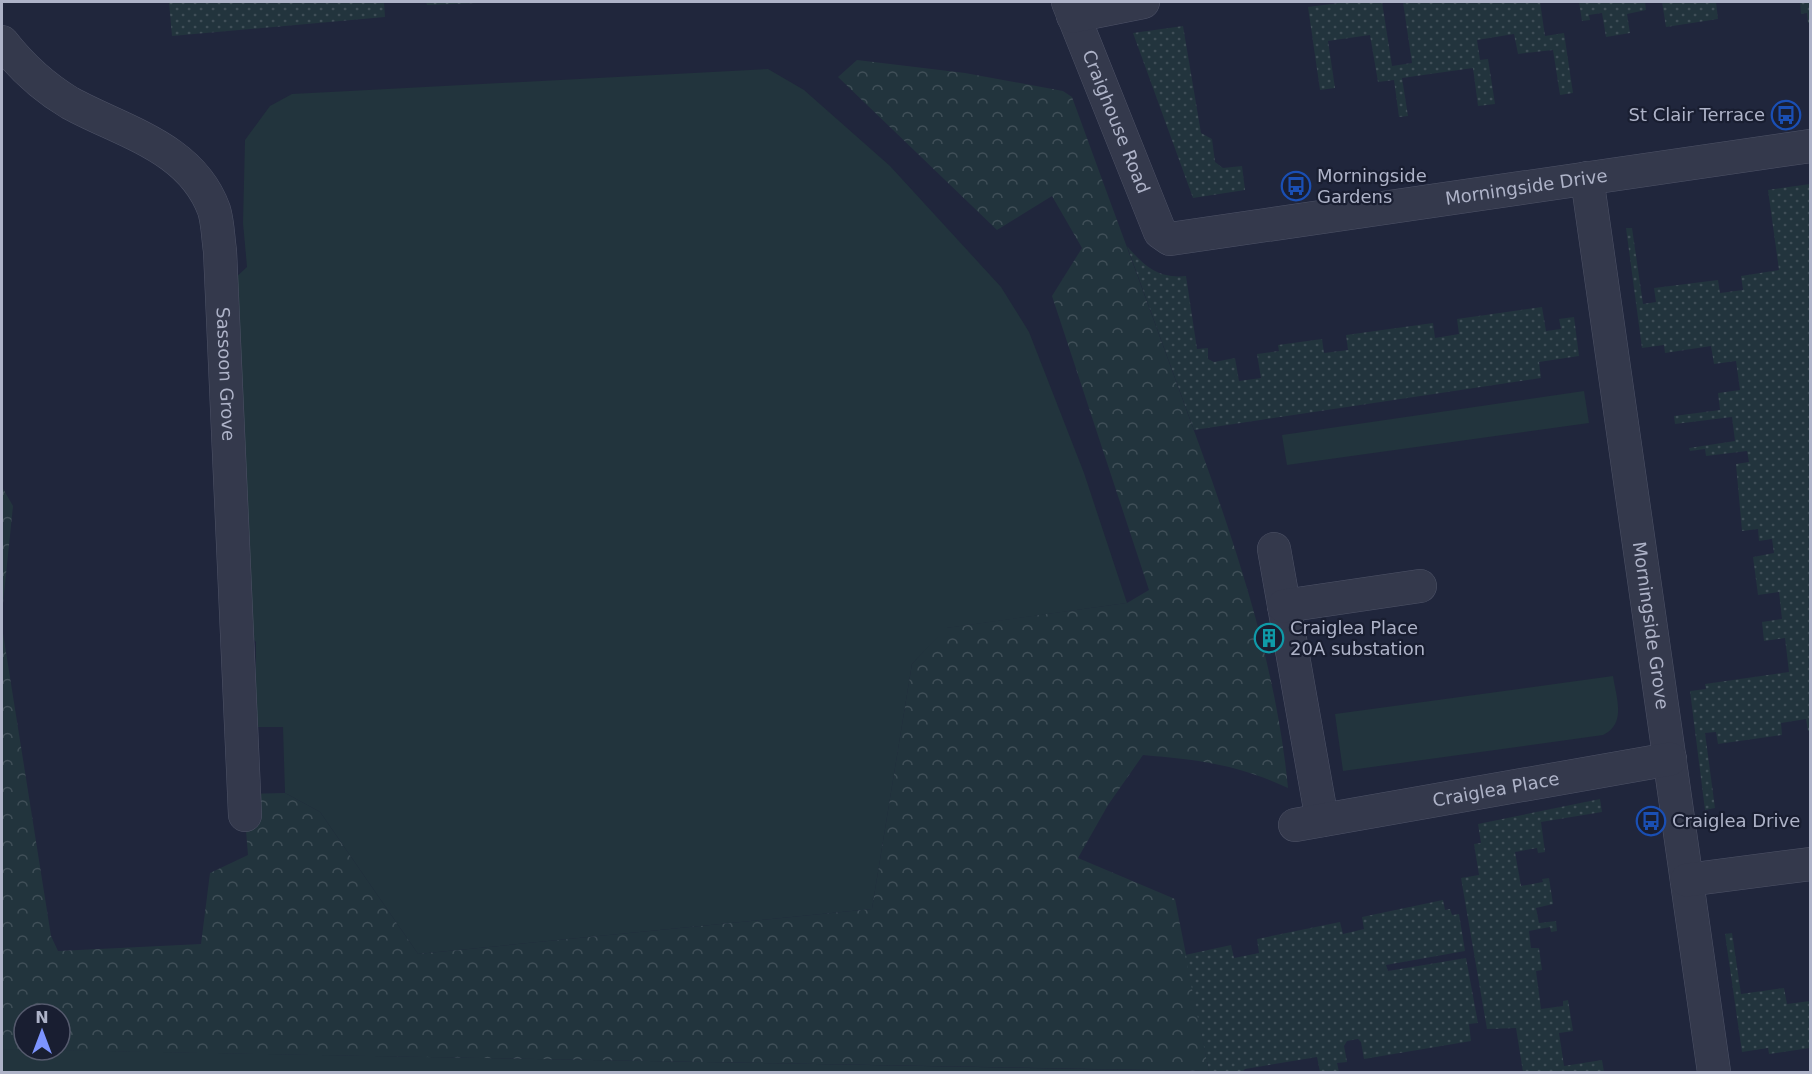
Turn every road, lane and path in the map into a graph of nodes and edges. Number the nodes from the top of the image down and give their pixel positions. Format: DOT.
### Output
graph roads {
  1 [pos="1143,2"];
  2 [pos="1070,9"];
  3 [pos="2,42"];
  4 [pos="1810,146"];
  5 [pos="1587,178"];
  6 [pos="1170,239"];
  7 [pos="1274,549"];
  8 [pos="1420,586"];
  9 [pos="1284,606"];
  10 [pos="1670,759"];
  11 [pos="245,815"];
  12 [pos="1810,864"];
  13 [pos="1686,880"];
  14 [pos="1714,1072"];
  1 -- 2 [label="street"];
  2 -- 6 [label="street, Craighouse Road"];
  3 -- 11 [label="street, Sassoon Grove"];
  4 -- 5 [label="street, Morningside Drive"];
  5 -- 6 [label="street, Morningside Drive"];
  5 -- 10 [label="street, Morningside Grove"];
  7 -- 9 [label="street, Craiglea Place"];
  8 -- 9 [label="street"];
  9 -- 10 [label="street, Craiglea Place"];
  10 -- 13 [label="street, Morningside Grove"];
  12 -- 13 [label="street"];
  13 -- 14 [label="street, Morningside Grove"];
}
